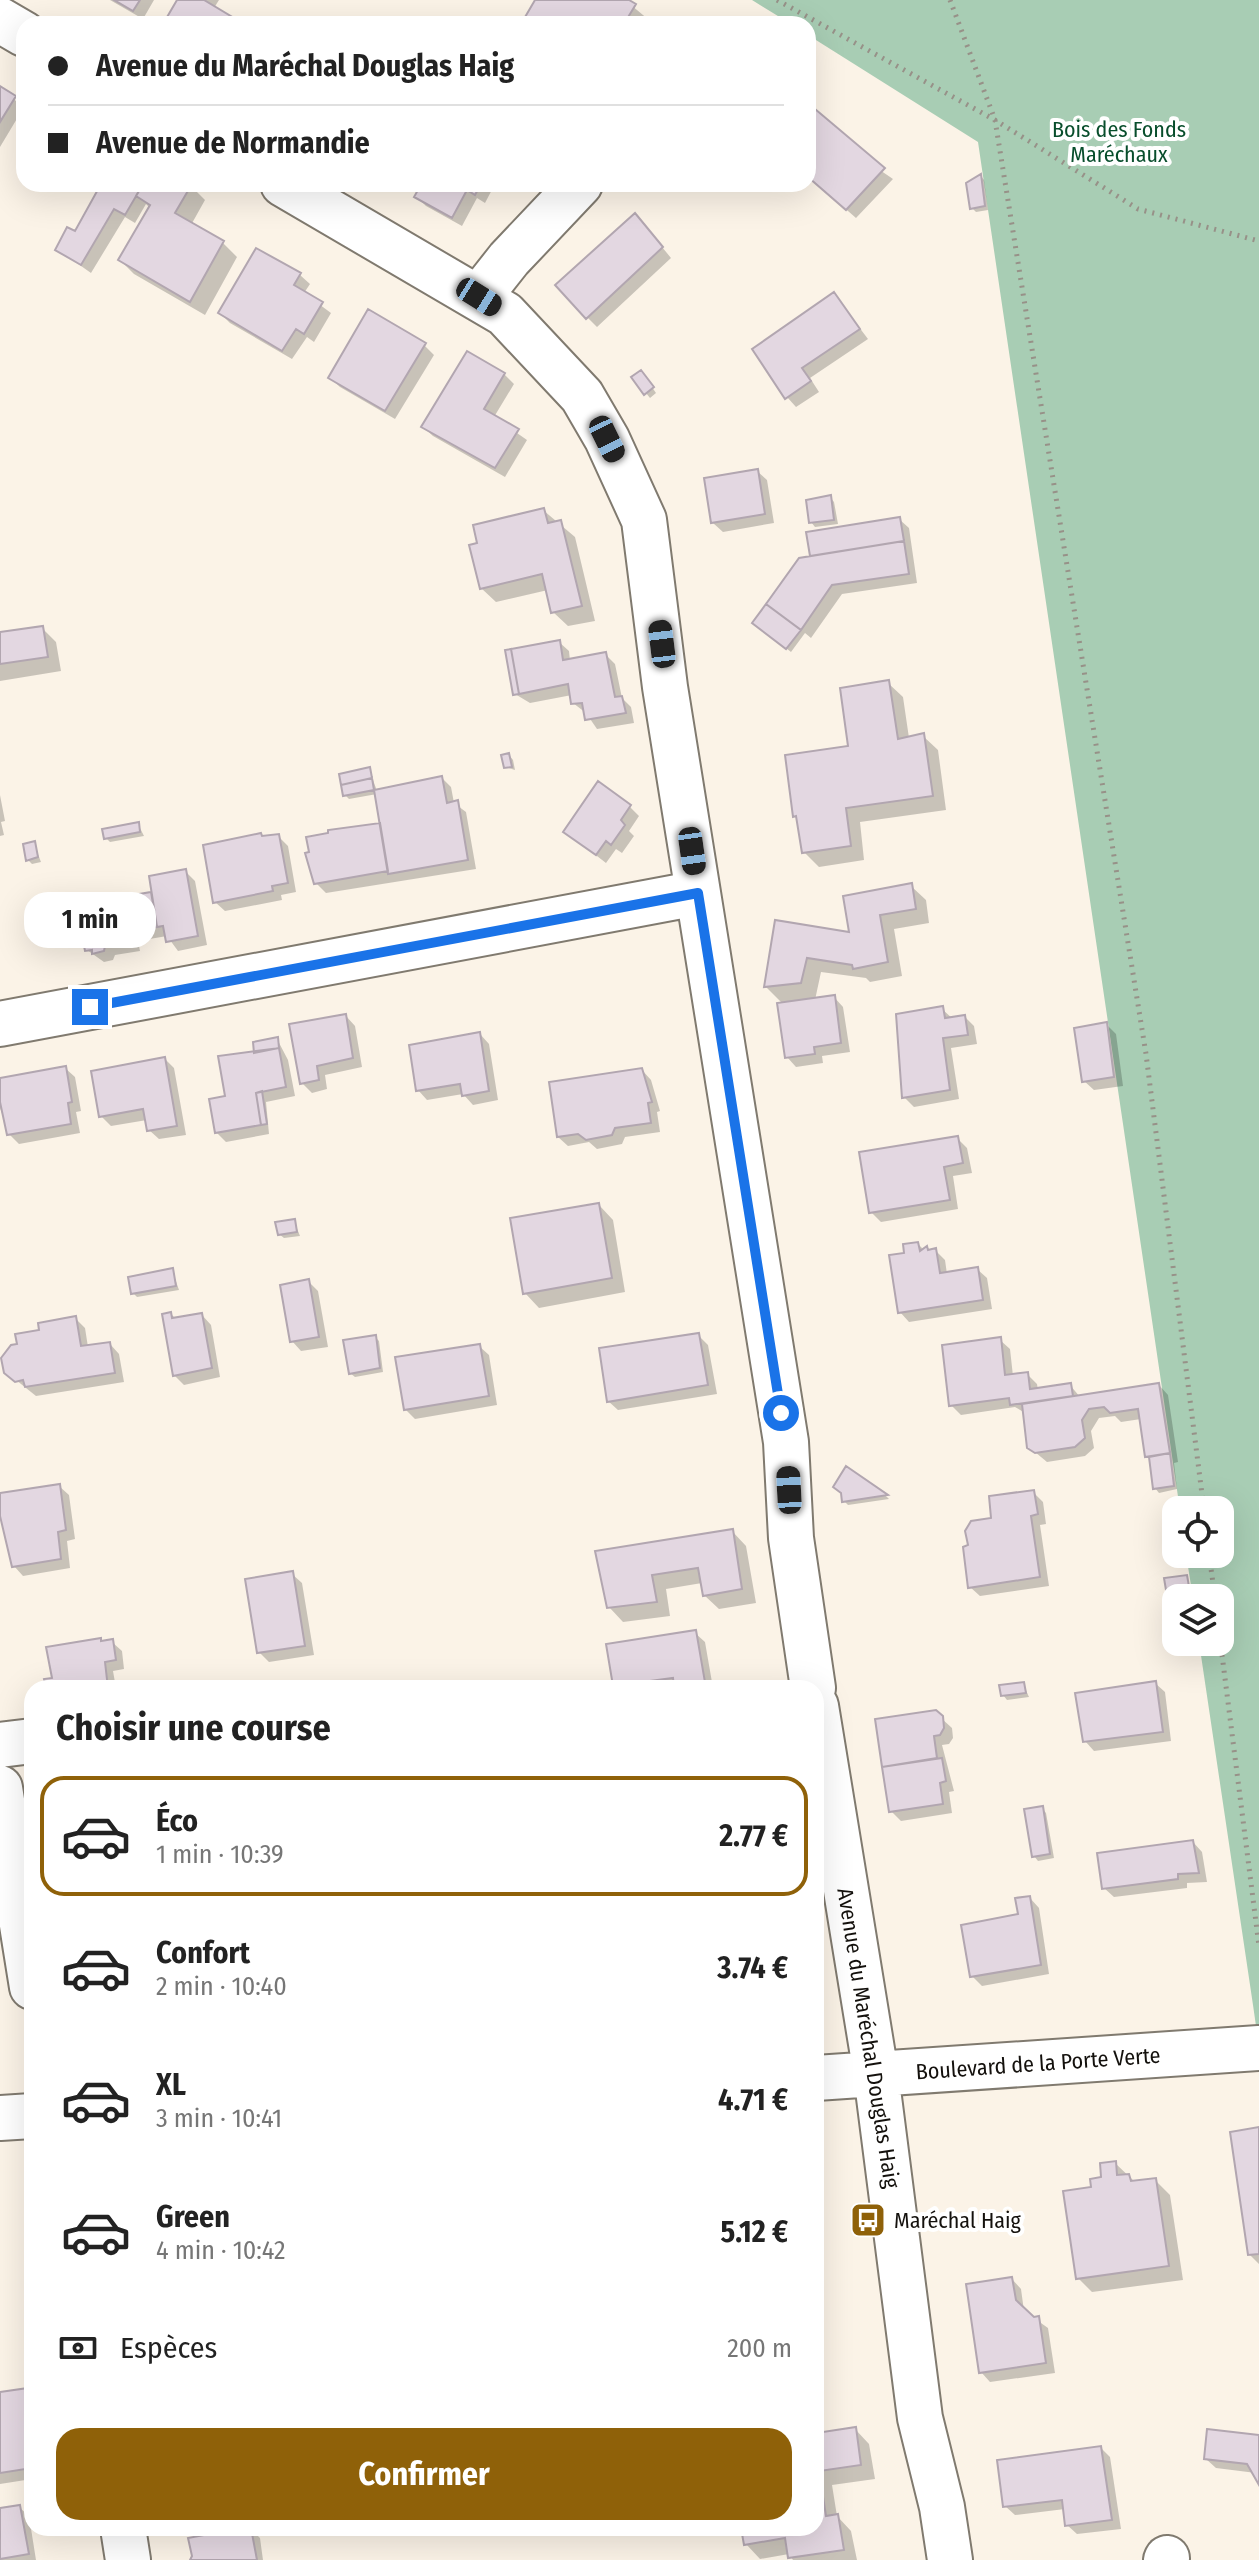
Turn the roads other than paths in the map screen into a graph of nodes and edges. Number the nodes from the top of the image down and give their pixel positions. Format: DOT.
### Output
graph roads {
  1 [pos="297,192"];
  2 [pos="572,192"];
  3 [pos="479,297"];
  4 [pos="698,893"];
  5 [pos="0,1024"];
  6 [pos="812,1680"];
  7 [pos="24,1742"];
  8 [pos="0,1745"];
  9 [pos="824,1755"];
  10 [pos="0,1788"];
  11 [pos="24,1937"];
  12 [pos="1259,2048"];
  13 [pos="876,2074"];
  14 [pos="824,2077"];
  15 [pos="24,2116"];
  16 [pos="0,2118"];
  17 [pos="124,2536"];
  18 [pos="128,2560"];
  19 [pos="950,2560"];
  1 -- 3 [label="street"];
  2 -- 3 [label="street"];
  3 -- 4 [label="street"];
  4 -- 5 [label="street"];
  4 -- 6 [label="street"];
  7 -- 8 [label="street"];
  9 -- 13 [label="street, Avenue du Maréchal Douglas Haig"];
  10 -- 11 [label="street"];
  12 -- 13 [label="street, Boulevard de la Porte Verte"];
  13 -- 14 [label="street, Boulevard de la Porte Verte"];
  13 -- 19 [label="street, Avenue du Maréchal Douglas Haig"];
  15 -- 16 [label="street"];
  17 -- 18 [label="street"];
}
